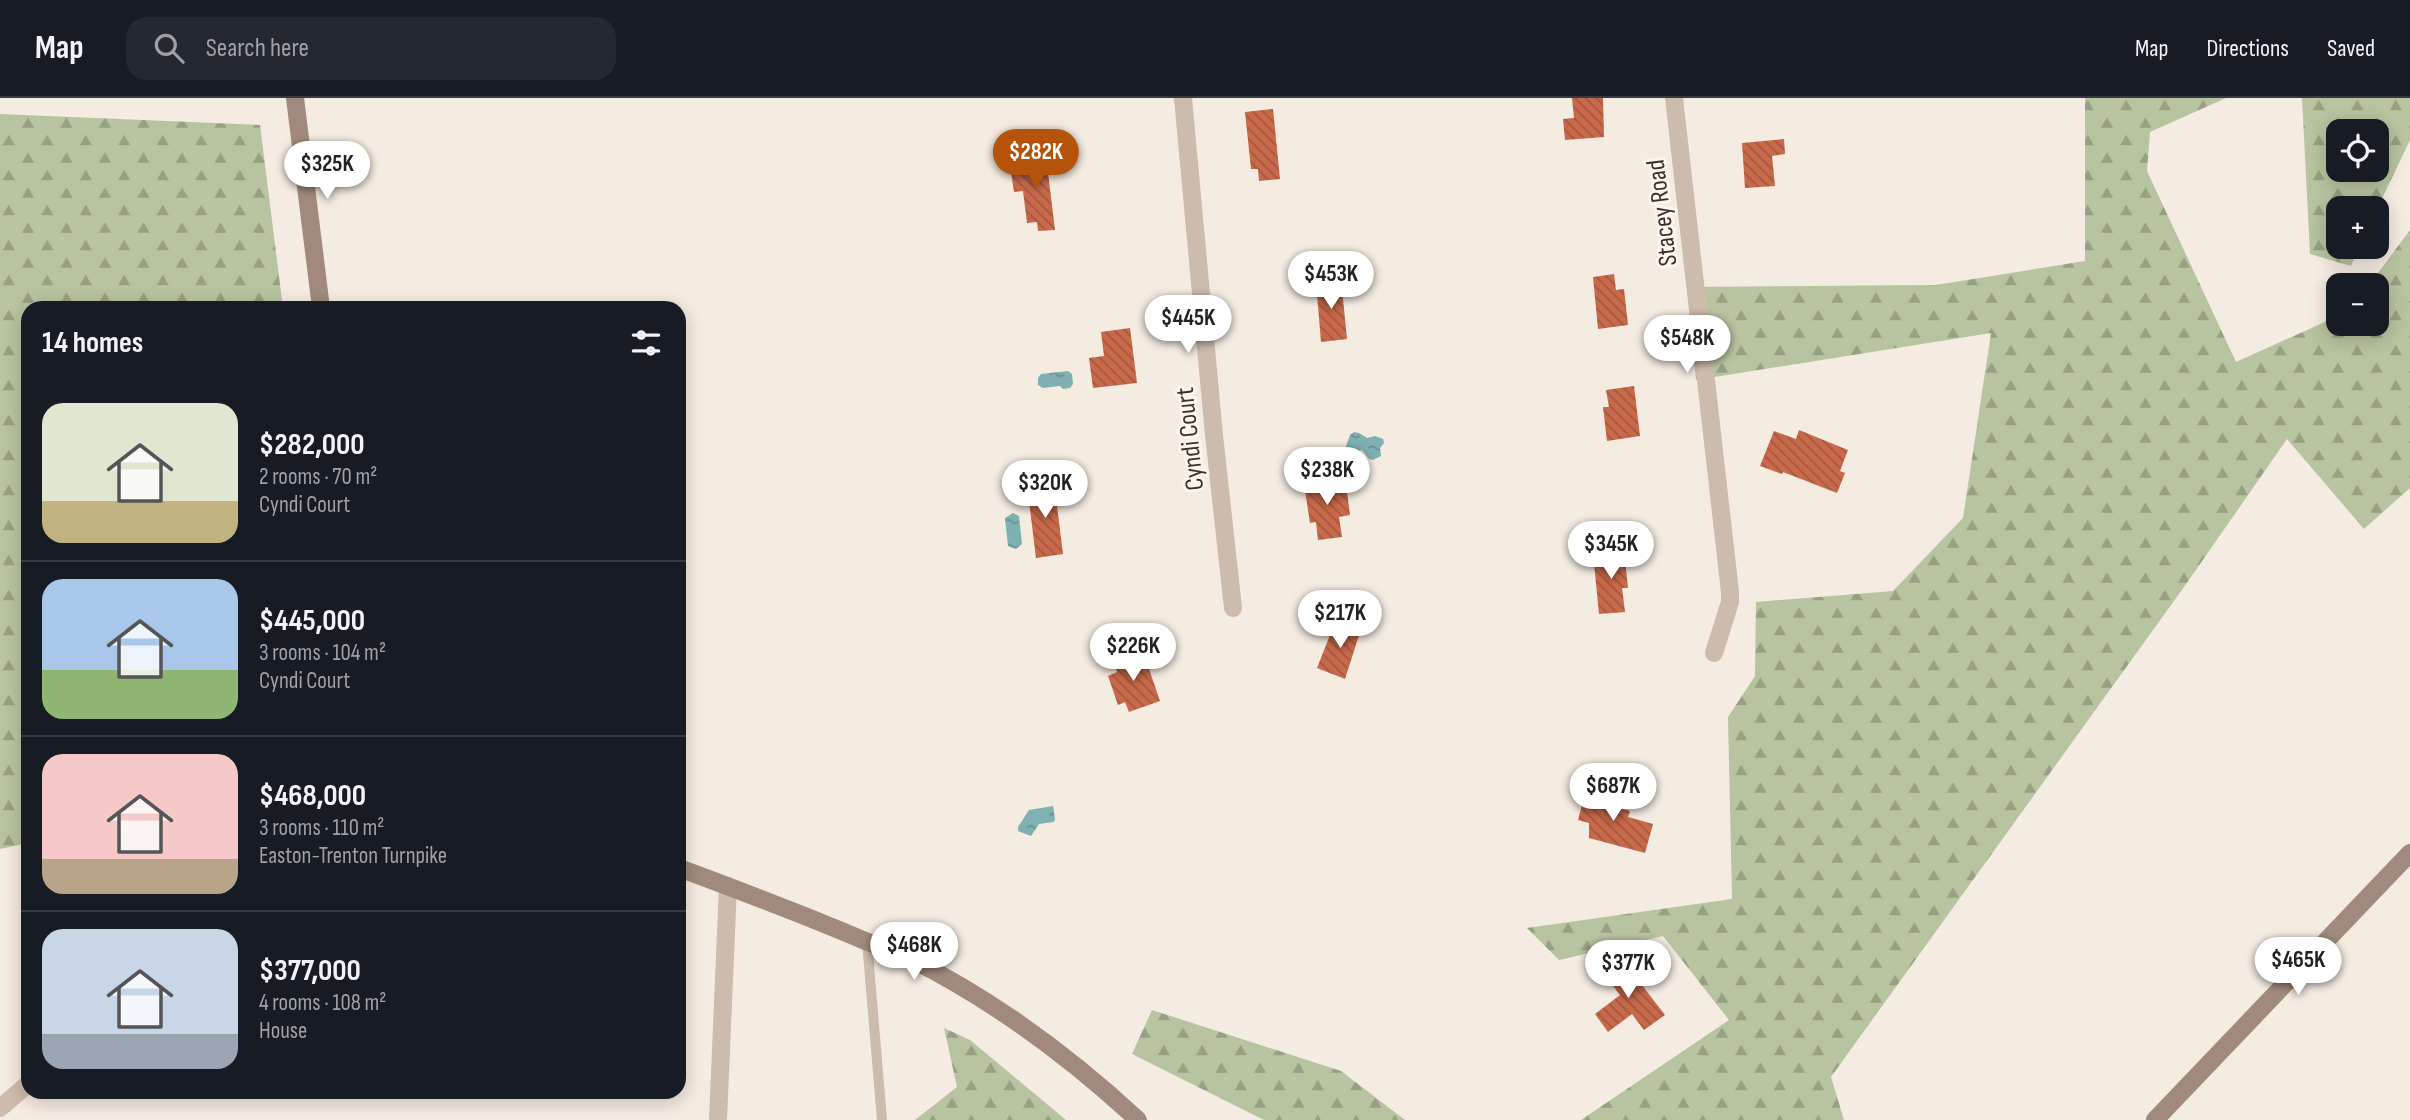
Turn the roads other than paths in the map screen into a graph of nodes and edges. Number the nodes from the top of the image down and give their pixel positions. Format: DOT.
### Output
graph roads {
  1 [pos="295,98"];
  2 [pos="1183,98"];
  3 [pos="1674,98"];
  4 [pos="320,301"];
  5 [pos="1233,608"];
  6 [pos="1714,653"];
  7 [pos="2410,853"];
  8 [pos="686,871"];
  9 [pos="728,886"];
  10 [pos="867,942"];
  11 [pos="21,1090"];
  12 [pos="0,1108"];
  13 [pos="2161,1118"];
  14 [pos="718,1120"];
  15 [pos="882,1120"];
  16 [pos="1138,1120"];
  1 -- 4 [label="main road"];
  2 -- 5 [label="street, Cyndi Court"];
  3 -- 6 [label="street, Stacey Road"];
  7 -- 13 [label="main road"];
  8 -- 9 [label="main road"];
  9 -- 10 [label="main road"];
  9 -- 14 [label="street"];
  10 -- 15 [label="lane"];
  10 -- 16 [label="main road"];
  11 -- 12 [label="street"];
}
